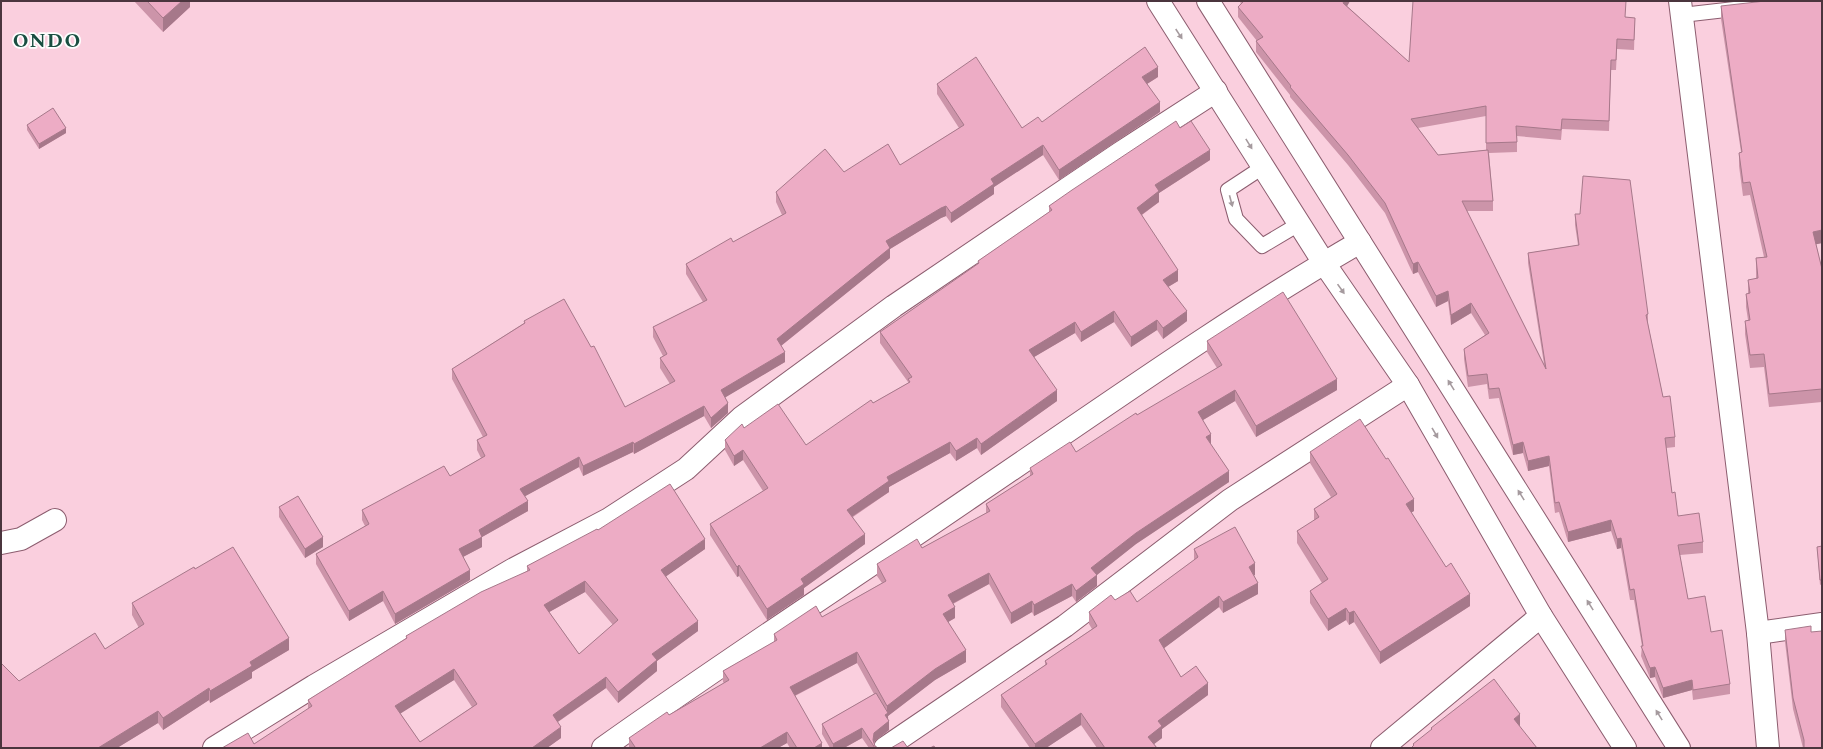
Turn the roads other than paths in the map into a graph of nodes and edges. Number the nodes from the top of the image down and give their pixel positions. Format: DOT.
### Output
graph roads {
  1 [pos="1158,1"];
  2 [pos="1208,1"];
  3 [pos="1773,1"];
  4 [pos="1681,8"];
  5 [pos="1216,91"];
  6 [pos="1264,167"];
  7 [pos="1299,224"];
  8 [pos="1360,242"];
  9 [pos="1324,263"];
  10 [pos="1408,385"];
  11 [pos="55,520"];
  12 [pos="1,542"];
  13 [pos="1541,616"];
  14 [pos="1822,624"];
  15 [pos="1758,633"];
  16 [pos="1763,746"];
  17 [pos="214,748"];
  18 [pos="603,748"];
  19 [pos="885,748"];
  20 [pos="1382,748"];
  21 [pos="1625,748"];
  22 [pos="1679,748"];
  1 -- 5 [label="street, one-way"];
  2 -- 8 [label="street"];
  3 -- 4 [label="lane"];
  4 -- 15 [label="street"];
  5 -- 6 [label="street, one-way"];
  5 -- 17 [label="street"];
  6 -- 7 [label="street"];
  6 -- 7 [label="lane, one-way"];
  7 -- 9 [label="street"];
  8 -- 9 [label="street"];
  22 -- 8 [label="street, one-way"];
  9 -- 10 [label="street, one-way"];
  9 -- 18 [label="street"];
  10 -- 13 [label="street, one-way"];
  10 -- 19 [label="street"];
  11 -- 12 [label="street"];
  13 -- 20 [label="street"];
  13 -- 21 [label="street"];
  14 -- 15 [label="street"];
  15 -- 16 [label="street"];
}
